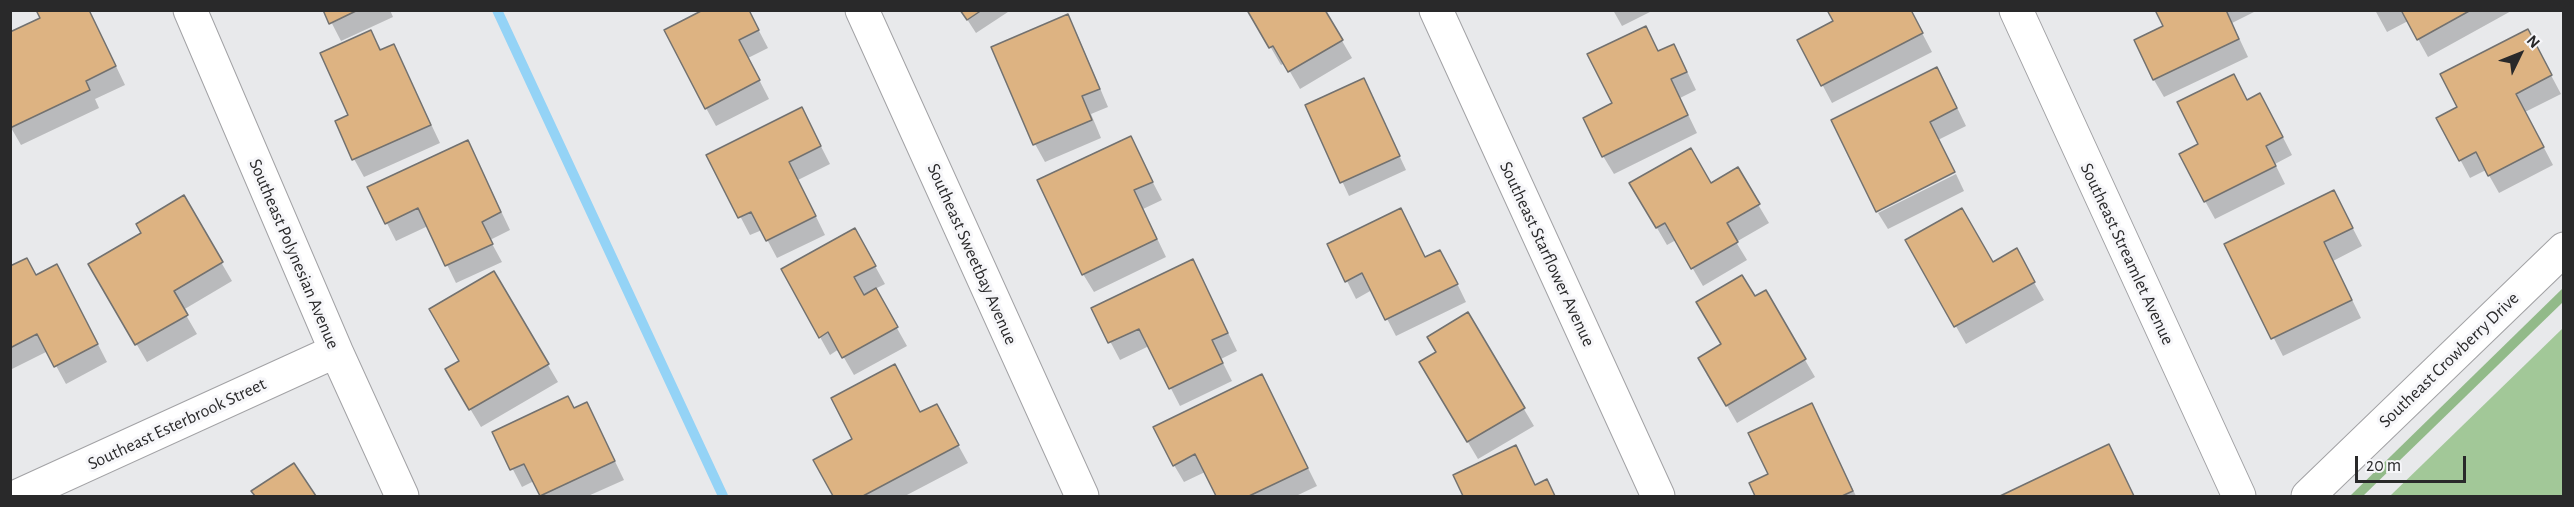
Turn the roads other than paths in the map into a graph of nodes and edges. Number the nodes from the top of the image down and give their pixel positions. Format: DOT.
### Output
graph roads {
  1 [pos="190,10"];
  2 [pos="862,10"];
  3 [pos="1436,10"];
  4 [pos="2016,10"];
  5 [pos="2564,249"];
  6 [pos="336,351"];
  7 [pos="18,496"];
  8 [pos="402,496"];
  9 [pos="1082,496"];
  10 [pos="1658,496"];
  11 [pos="2239,496"];
  12 [pos="2308,496"];
  1 -- 6 [label="street, Southeast Polynesian Avenue"];
  2 -- 9 [label="street, Southeast Sweetbay Avenue"];
  3 -- 10 [label="street, Southeast Starflower Avenue"];
  4 -- 11 [label="street, Southeast Streamlet Avenue"];
  5 -- 12 [label="street, Southeast Crowberry Drive"];
  6 -- 7 [label="street, Southeast Esterbrook Street"];
  6 -- 8 [label="street, Southeast Polynesian Avenue"];
}
